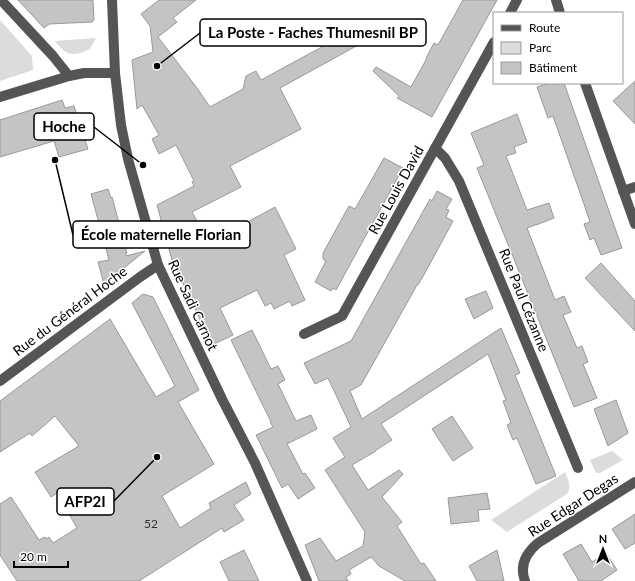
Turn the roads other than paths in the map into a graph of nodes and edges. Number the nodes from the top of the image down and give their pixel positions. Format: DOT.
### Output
graph roads {
  1 [pos="1,0"];
  2 [pos="517,0"];
  3 [pos="556,0"];
  4 [pos="114,1"];
  5 [pos="511,12"];
  6 [pos="560,12"];
  7 [pos="493,44"];
  8 [pos="115,72"];
  9 [pos="69,76"];
  10 [pos="585,84"];
  11 [pos="0,97"];
  12 [pos="435,148"];
  13 [pos="635,187"];
  14 [pos="623,191"];
  15 [pos="635,224"];
  16 [pos="158,265"];
  17 [pos="304,334"];
  18 [pos="0,381"];
  19 [pos="578,468"];
  20 [pos="635,482"];
  21 [pos="524,579"];
  22 [pos="307,581"];
  1 -- 9 [label="street"];
  2 -- 5 [label="street"];
  3 -- 6 [label="street"];
  4 -- 8 [label="street, Rue Sadi Carnot"];
  7 -- 12 [label="street, Rue Louis David"];
  8 -- 9 [label="street"];
  8 -- 16 [label="street, Rue Sadi Carnot"];
  9 -- 11 [label="street"];
  10 -- 14 [label="street"];
  12 -- 17 [label="street, Rue Louis David"];
  12 -- 19 [label="street, Rue Paul Cézanne"];
  13 -- 14 [label="street"];
  14 -- 15 [label="street"];
  16 -- 18 [label="street, Rue du Général Hoche"];
  16 -- 22 [label="street, Rue Sadi Carnot"];
  20 -- 21 [label="street, Rue Edgar Degas"];
}
